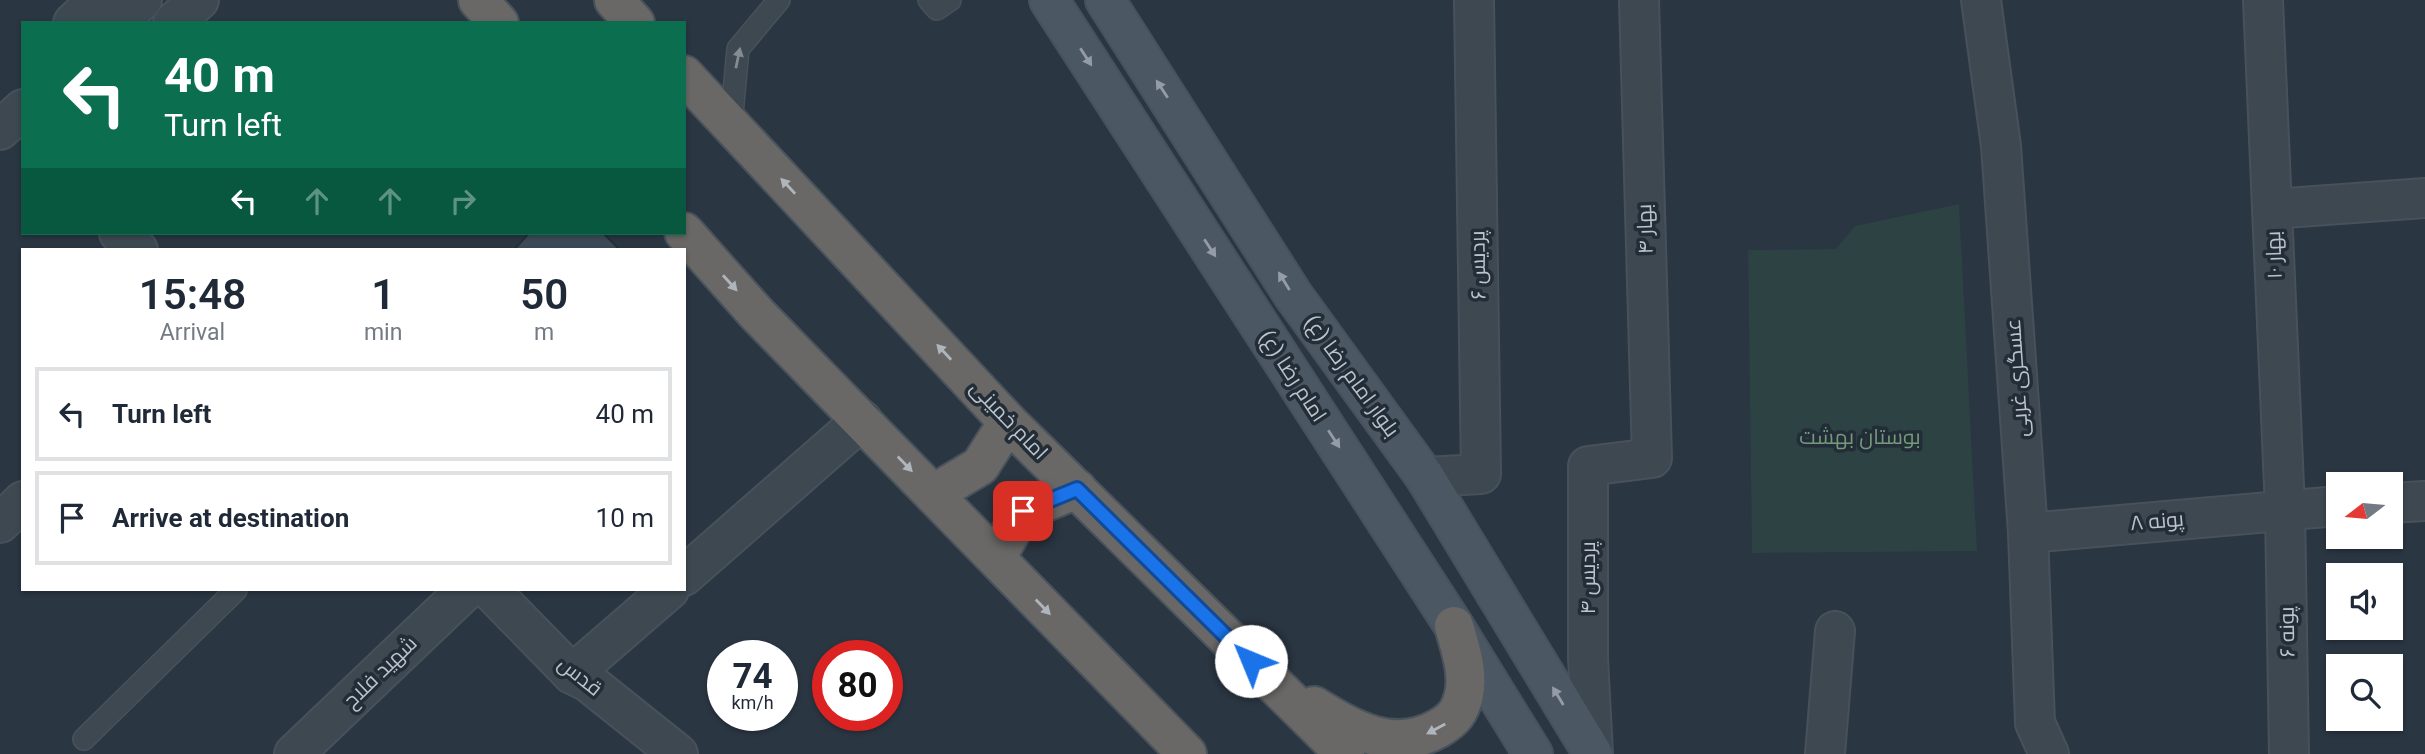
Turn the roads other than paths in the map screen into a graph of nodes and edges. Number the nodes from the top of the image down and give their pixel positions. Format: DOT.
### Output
graph roads {
  1 [pos="97,0"];
  2 [pos="142,0"];
  3 [pos="199,0"];
  4 [pos="478,0"];
  5 [pos="614,0"];
  6 [pos="779,0"];
  7 [pos="929,0"];
  8 [pos="950,0"];
  9 [pos="1049,0"];
  10 [pos="1105,0"];
  11 [pos="1474,0"];
  12 [pos="1639,0"];
  13 [pos="1981,0"];
  14 [pos="2263,0"];
  15 [pos="75,21"];
  16 [pos="119,21"];
  17 [pos="175,21"];
  18 [pos="497,21"];
  19 [pos="633,21"];
  20 [pos="686,77"];
  21 [pos="731,125"];
  22 [pos="2425,198"];
  23 [pos="2272,209"];
  24 [pos="686,234"];
  25 [pos="121,235"];
  26 [pos="136,248"];
  27 [pos="862,420"];
  28 [pos="1008,422"];
  29 [pos="1652,458"];
  30 [pos="1425,477"];
  31 [pos="1077,489"];
  32 [pos="933,494"];
  33 [pos="2425,501"];
  34 [pos="2403,502"];
  35 [pos="21,503"];
  36 [pos="2326,507"];
  37 [pos="2285,509"];
  38 [pos="0,523"];
  39 [pos="2028,533"];
  40 [pos="996,558"];
  41 [pos="686,574"];
  42 [pos="235,591"];
  43 [pos="465,591"];
  44 [pos="491,591"];
  45 [pos="668,591"];
  46 [pos="1454,626"];
  47 [pos="1835,631"];
  48 [pos="572,674"];
  49 [pos="1269,679"];
  50 [pos="84,739"];
  51 [pos="294,754"];
  52 [pos="678,754"];
  53 [pos="1187,754"];
  54 [pos="1345,754"];
  55 [pos="1533,754"];
  56 [pos="1593,754"];
  57 [pos="1825,754"];
  58 [pos="2049,754"];
  59 [pos="2289,754"];
  1 -- 15 [label="street"];
  2 -- 16 [label="street"];
  3 -- 17 [label="street"];
  4 -- 18 [label="highway"];
  5 -- 19 [label="highway"];
  21 -- 6 [label="lane, one-way"];
  7 -- 8 [label="lane"];
  9 -- 46 [label="main road, امام رضا (ع), one-way"];
  30 -- 10 [label="main road, بلوار امام رضا (ع), one-way"];
  11 -- 30 [label="street, پردیس ۶"];
  12 -- 29 [label="street, بهار ۴"];
  13 -- 39 [label="street, عسگری غربی"];
  14 -- 23 [label="street, بهار ۱۰"];
  20 -- 21 [label="highway, امام خمینی"];
  28 -- 21 [label="highway, امام خمینی, one-way"];
  22 -- 23 [label="street"];
  23 -- 37 [label="street, بهار ۱۰"];
  24 -- 27 [label="highway, one-way"];
  25 -- 26 [label="street"];
  27 -- 32 [label="highway, one-way"];
  27 -- 41 [label="street"];
  28 -- 31 [label="highway, امام خمینی"];
  28 -- 32 [label="highway"];
  29 -- 56 [label="street, پردیس ۴"];
  56 -- 30 [label="main road, بلوار امام رضا (ع), one-way"];
  31 -- 40 [label="highway"];
  31 -- 49 [label="highway, امام خمینی"];
  32 -- 40 [label="highway"];
  33 -- 34 [label="street"];
  35 -- 38 [label="street"];
  36 -- 37 [label="street, پونه ۸"];
  37 -- 39 [label="street, پونه ۸"];
  37 -- 59 [label="street, پونه ۶"];
  39 -- 58 [label="street, عسگری غربی"];
  40 -- 53 [label="highway, one-way"];
  42 -- 50 [label="lane"];
  43 -- 51 [label="street, شهید فلاح"];
  44 -- 48 [label="street, قدس"];
  45 -- 48 [label="street"];
  46 -- 49 [label="highway, one-way"];
  46 -- 55 [label="main road, امام رضا (ع)"];
  47 -- 57 [label="street"];
  48 -- 52 [label="street, قدس"];
  49 -- 54 [label="highway, امام خمینی"];
}
